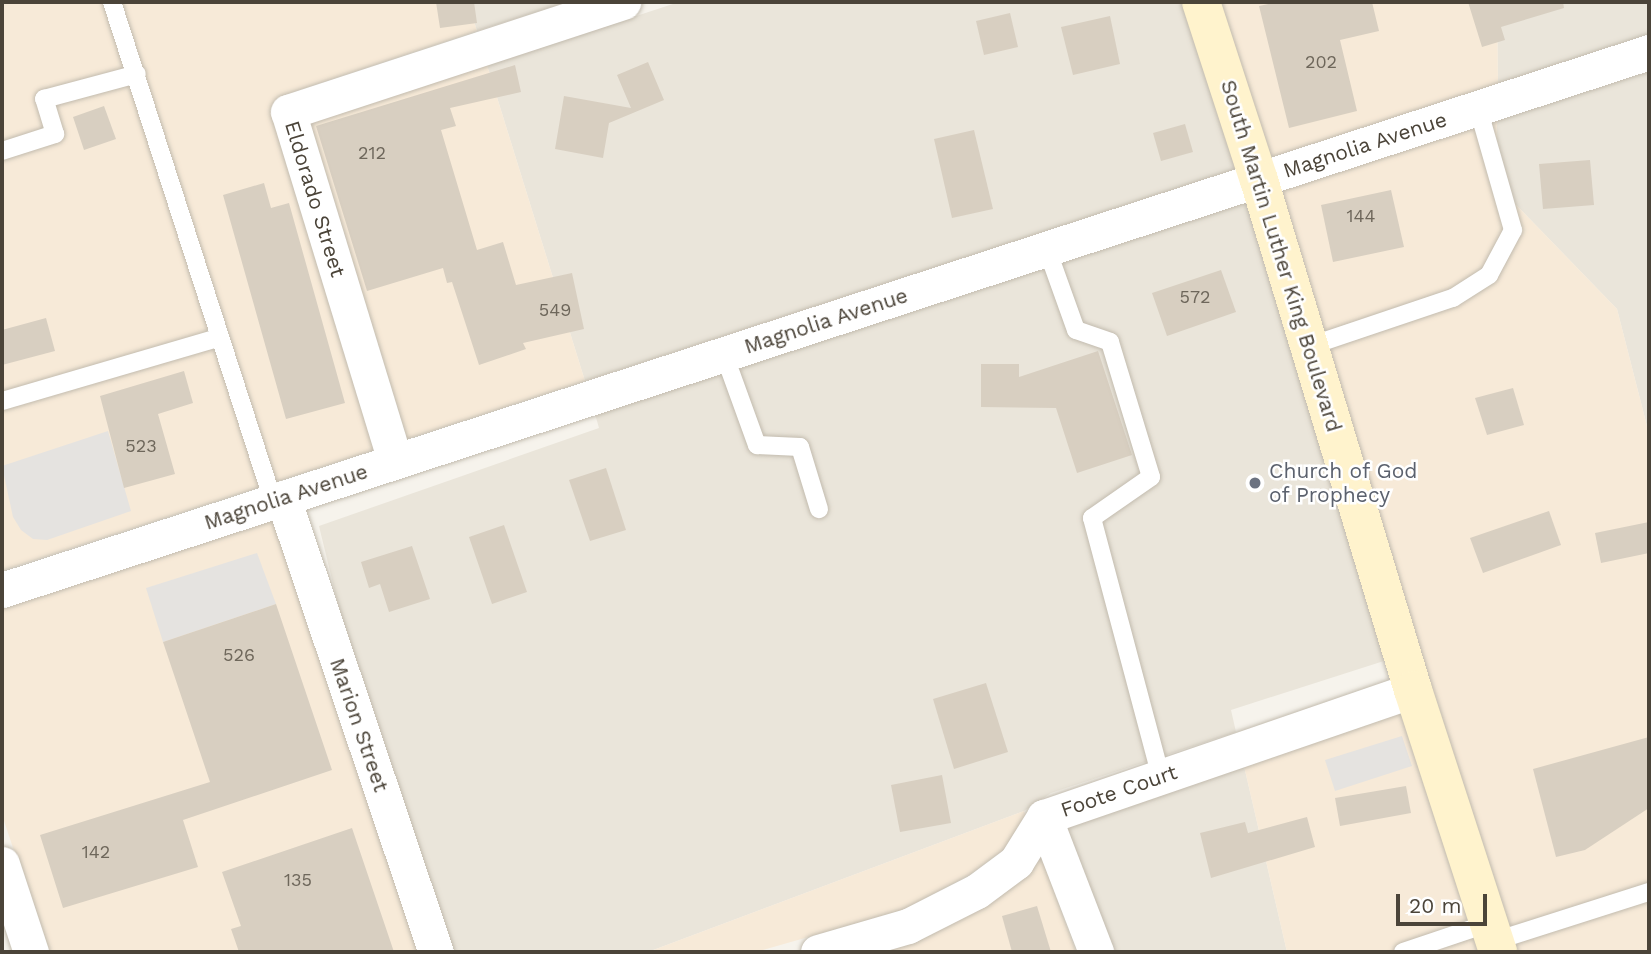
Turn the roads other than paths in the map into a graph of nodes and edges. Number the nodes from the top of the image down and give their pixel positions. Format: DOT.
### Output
graph roads {
  1 [pos="112,2"];
  2 [pos="623,2"];
  3 [pos="1201,2"];
  4 [pos="1649,52"];
  5 [pos="137,74"];
  6 [pos="1478,108"];
  7 [pos="2,151"];
  8 [pos="1259,180"];
  9 [pos="1047,249"];
  10 [pos="218,338"];
  11 [pos="1310,346"];
  12 [pos="724,355"];
  13 [pos="2,401"];
  14 [pos="395,461"];
  15 [pos="278,499"];
  16 [pos="819,509"];
  17 [pos="2,590"];
  18 [pos="1413,690"];
  19 [pos="1161,777"];
  20 [pos="1044,817"];
  21 [pos="2,864"];
  22 [pos="1649,892"];
  23 [pos="1494,939"];
  24 [pos="1440,946"];
  25 [pos="31,952"];
  26 [pos="436,952"];
  27 [pos="818,952"];
  28 [pos="1096,952"];
  29 [pos="1403,952"];
  1 -- 5 [label="lane"];
  2 -- 14 [label="street, Eldorado Street"];
  3 -- 8 [label="street, South Martin Luther King Boulevard"];
  4 -- 6 [label="street, Magnolia Avenue"];
  5 -- 7 [label="lane"];
  5 -- 10 [label="lane"];
  6 -- 8 [label="street, Magnolia Avenue"];
  6 -- 11 [label="lane"];
  8 -- 9 [label="street, Magnolia Avenue"];
  8 -- 11 [label="street, South Martin Luther King Boulevard"];
  9 -- 12 [label="street, Magnolia Avenue"];
  9 -- 19 [label="lane"];
  10 -- 13 [label="lane"];
  10 -- 15 [label="lane"];
  11 -- 18 [label="street, South Martin Luther King Boulevard"];
  12 -- 14 [label="street, Magnolia Avenue"];
  12 -- 16 [label="lane"];
  14 -- 15 [label="street, Magnolia Avenue"];
  15 -- 17 [label="street, Magnolia Avenue"];
  15 -- 26 [label="street, Marion Street"];
  18 -- 19 [label="street, Foote Court"];
  18 -- 23 [label="street, South Martin Luther King Boulevard"];
  19 -- 20 [label="street, Foote Court"];
  20 -- 27 [label="street, Foote Court"];
  20 -- 28 [label="street"];
  21 -- 25 [label="street"];
  22 -- 23 [label="lane"];
  23 -- 24 [label="lane"];
  24 -- 29 [label="lane"];
}
